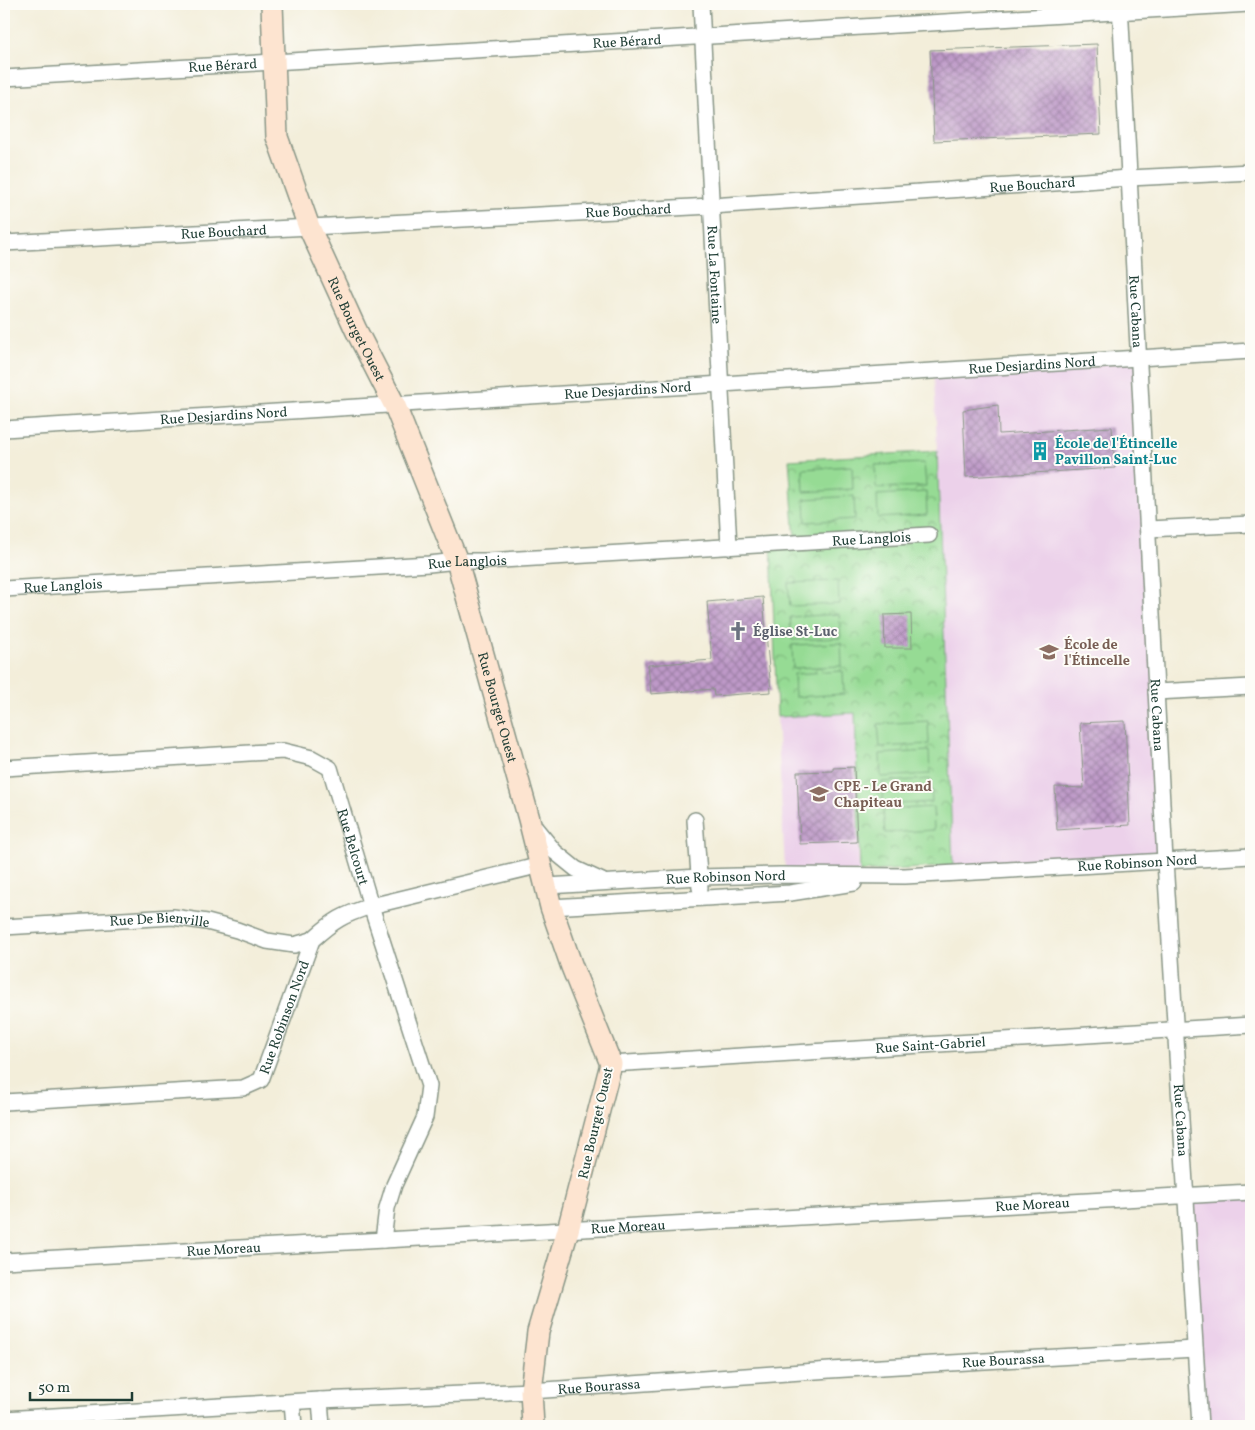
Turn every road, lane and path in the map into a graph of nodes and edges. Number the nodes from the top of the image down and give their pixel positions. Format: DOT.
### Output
graph roads {
  1 [pos="272,4"];
  2 [pos="701,4"];
  3 [pos="1249,4"];
  4 [pos="1120,8"];
  5 [pos="702,37"];
  6 [pos="274,62"];
  7 [pos="4,78"];
  8 [pos="1251,172"];
  9 [pos="1129,178"];
  10 [pos="712,206"];
  11 [pos="309,227"];
  12 [pos="4,242"];
  13 [pos="1251,351"];
  14 [pos="1138,359"];
  15 [pos="721,385"];
  16 [pos="395,406"];
  17 [pos="4,430"];
  18 [pos="1251,524"];
  19 [pos="1148,529"];
  20 [pos="929,535"];
  21 [pos="729,547"];
  22 [pos="457,561"];
  23 [pos="4,589"];
  24 [pos="1251,687"];
  25 [pos="1156,692"];
  26 [pos="4,768"];
  27 [pos="529,820"];
  28 [pos="695,820"];
  29 [pos="1251,856"];
  30 [pos="1165,861"];
  31 [pos="541,865"];
  32 [pos="905,876"];
  33 [pos="699,878"];
  34 [pos="606,882"];
  35 [pos="547,886"];
  36 [pos="701,897"];
  37 [pos="372,906"];
  38 [pos="551,907"];
  39 [pos="4,927"];
  40 [pos="312,940"];
  41 [pos="1251,1025"];
  42 [pos="1175,1030"];
  43 [pos="611,1064"];
  44 [pos="4,1102"];
  45 [pos="1251,1192"];
  46 [pos="1186,1196"];
  47 [pos="568,1230"];
  48 [pos="383,1240"];
  49 [pos="4,1261"];
  50 [pos="1195,1349"];
  51 [pos="531,1391"];
  52 [pos="320,1400"];
  53 [pos="292,1402"];
  54 [pos="4,1419"];
  55 [pos="102,1420"];
  56 [pos="59,1421"];
  57 [pos="294,1426"];
  58 [pos="322,1426"];
  59 [pos="533,1426"];
  60 [pos="1200,1426"];
  1 -- 6 [label="street, Rue Bourget Ouest"];
  2 -- 5 [label="street, Rue La Fontaine"];
  3 -- 4 [label="street, Rue Bérard"];
  4 -- 5 [label="street, Rue Bérard"];
  4 -- 9 [label="street, Rue Cabana"];
  5 -- 6 [label="street, Rue Bérard"];
  5 -- 10 [label="street, Rue La Fontaine"];
  6 -- 7 [label="street, Rue Bérard"];
  6 -- 11 [label="street, Rue Bourget Ouest"];
  8 -- 9 [label="street, Rue Bouchard"];
  9 -- 10 [label="street, Rue Bouchard"];
  9 -- 14 [label="street, Rue Cabana"];
  10 -- 11 [label="street, Rue Bouchard"];
  10 -- 15 [label="street, Rue La Fontaine"];
  11 -- 12 [label="street, Rue Bouchard"];
  11 -- 16 [label="street, Rue Bourget Ouest"];
  13 -- 14 [label="street, Rue Desjardins Nord"];
  14 -- 15 [label="street, Rue Desjardins Nord"];
  14 -- 19 [label="street, Rue Cabana"];
  15 -- 16 [label="street, Rue Desjardins Nord"];
  15 -- 21 [label="street, Rue La Fontaine"];
  16 -- 17 [label="street, Rue Desjardins Nord"];
  16 -- 22 [label="street, Rue Bourget Ouest"];
  18 -- 19 [label="street"];
  19 -- 25 [label="street, Rue Cabana"];
  20 -- 21 [label="street, Rue Langlois"];
  21 -- 22 [label="street, Rue Langlois"];
  22 -- 23 [label="street, Rue Langlois"];
  22 -- 27 [label="street, Rue Bourget Ouest"];
  24 -- 25 [label="street"];
  25 -- 30 [label="street, Rue Cabana"];
  26 -- 37 [label="street, Rue Belcourt"];
  27 -- 31 [label="street, Rue Bourget Ouest"];
  27 -- 34 [label="street"];
  28 -- 33 [label="street"];
  29 -- 30 [label="street, Rue Robinson Nord"];
  30 -- 32 [label="street, Rue Robinson Nord"];
  30 -- 42 [label="street, Rue Cabana"];
  31 -- 35 [label="street, Rue Bourget Ouest"];
  31 -- 37 [label="street, Rue Robinson Nord"];
  32 -- 33 [label="street, Rue Robinson Nord"];
  32 -- 36 [label="street, Rue Robinson Nord"];
  33 -- 34 [label="street, Rue Robinson Nord"];
  33 -- 36 [label="street"];
  34 -- 35 [label="street, Rue Robinson Nord"];
  35 -- 38 [label="street, Rue Bourget Ouest"];
  36 -- 38 [label="street, Rue Robinson Nord"];
  37 -- 40 [label="street, Rue Robinson Nord"];
  37 -- 48 [label="street, Rue Belcourt"];
  38 -- 43 [label="street, Rue Bourget Ouest"];
  39 -- 40 [label="street, Rue De Bienville"];
  40 -- 44 [label="street, Rue Robinson Nord"];
  41 -- 42 [label="street, Rue Saint-Gabriel"];
  42 -- 43 [label="street, Rue Saint-Gabriel"];
  42 -- 46 [label="street, Rue Cabana"];
  43 -- 47 [label="street, Rue Bourget Ouest"];
  45 -- 46 [label="street, Rue Moreau"];
  46 -- 47 [label="street, Rue Moreau"];
  46 -- 50 [label="street, Rue Cabana"];
  47 -- 48 [label="street, Rue Moreau"];
  47 -- 51 [label="street, Rue Bourget Ouest"];
  48 -- 49 [label="street, Rue Moreau"];
  50 -- 51 [label="street, Rue Bourassa"];
  50 -- 60 [label="street, Rue Cabana"];
  51 -- 52 [label="street, Rue Bourassa"];
  51 -- 59 [label="street, Rue Bourget Ouest"];
  52 -- 53 [label="street, Rue Bourassa"];
  52 -- 58 [label="street"];
  53 -- 55 [label="street, Rue Bourassa"];
  53 -- 57 [label="street"];
  54 -- 56 [label="street, Rue Bourassa"];
  55 -- 56 [label="street, Rue Bourassa"];
}
